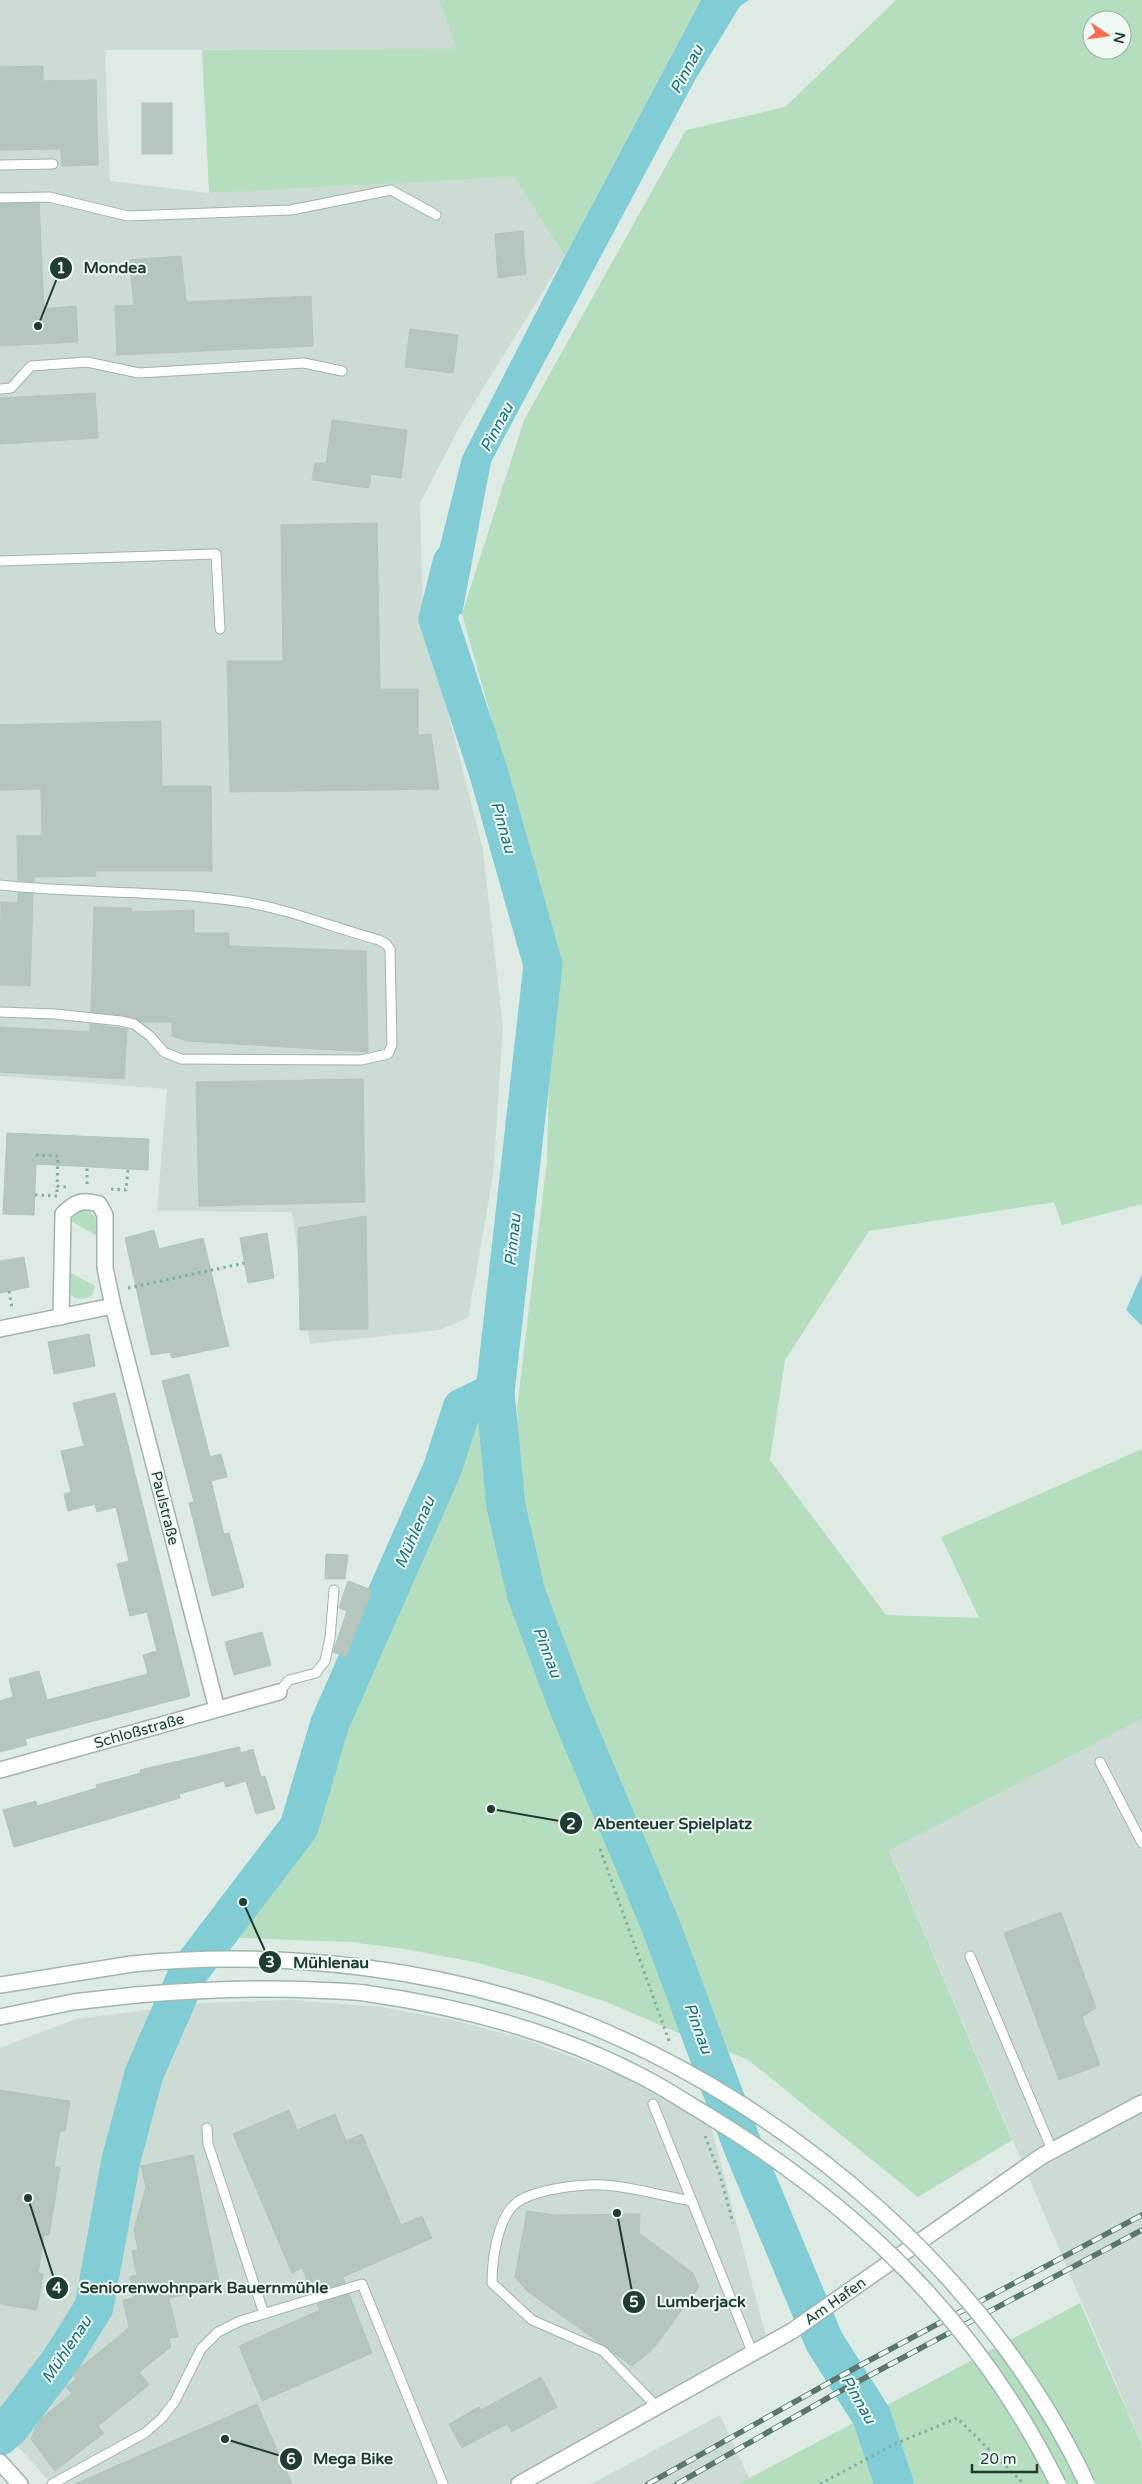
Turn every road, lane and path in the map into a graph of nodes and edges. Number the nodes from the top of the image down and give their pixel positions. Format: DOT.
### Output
graph roads {
  1 [pos="53,164"];
  2 [pos="0,165"];
  3 [pos="0,198"];
  4 [pos="436,215"];
  5 [pos="342,370"];
  6 [pos="0,389"];
  7 [pos="0,561"];
  8 [pos="220,629"];
  9 [pos="0,885"];
  10 [pos="0,1012"];
  11 [pos="36,1155"];
  12 [pos="87,1167"];
  13 [pos="128,1169"];
  14 [pos="57,1186"];
  15 [pos="77,1188"];
  16 [pos="94,1188"];
  17 [pos="102,1189"];
  18 [pos="34,1195"];
  19 [pos="245,1263"];
  20 [pos="112,1299"];
  21 [pos="60,1317"];
  22 [pos="0,1329"];
  23 [pos="334,1590"];
  24 [pos="279,1692"];
  25 [pos="217,1709"];
  26 [pos="1100,1762"];
  27 [pos="0,1770"];
  28 [pos="1142,1843"];
  29 [pos="600,1849"];
  30 [pos="970,1956"];
  31 [pos="0,1985"];
  32 [pos="0,2017"];
  33 [pos="669,2042"];
  34 [pos="1142,2103"];
  35 [pos="653,2104"];
  36 [pos="692,2106"];
  37 [pos="207,2128"];
  38 [pos="1052,2150"];
  39 [pos="692,2201"];
  40 [pos="733,2223"];
  41 [pos="264,2314"];
  42 [pos="753,2354"];
  43 [pos="658,2408"];
  44 [pos="1,2463"];
  45 [pos="20,2484"];
  46 [pos="52,2484"];
  47 [pos="444,2484"];
  48 [pos="519,2484"];
  49 [pos="820,2484"];
  50 [pos="1024,2484"];
  51 [pos="1058,2484"];
  52 [pos="1087,2484"];
  1 -- 2 [label="lane"];
  3 -- 4 [label="lane"];
  5 -- 6 [label="lane"];
  7 -- 8 [label="lane"];
  9 -- 10 [label="lane"];
  11 -- 14 [label="path"];
  12 -- 16 [label="path"];
  13 -- 17 [label="path"];
  14 -- 15 [label="path"];
  14 -- 18 [label="path"];
  19 -- 20 [label="path"];
  20 -- 21 [label="main road"];
  20 -- 21 [label="main road, Paulstraße"];
  20 -- 25 [label="main road, Paulstraße"];
  21 -- 22 [label="main road"];
  23 -- 24 [label="lane"];
  24 -- 25 [label="main road, Schloßstraße"];
  25 -- 27 [label="main road, Schloßstraße"];
  26 -- 28 [label="lane"];
  29 -- 33 [label="path"];
  30 -- 38 [label="lane"];
  31 -- 52 [label="main road, bridge"];
  32 -- 36 [label="main road, bridge"];
  34 -- 38 [label="main road, Am Hafen"];
  35 -- 39 [label="lane"];
  36 -- 40 [label="path"];
  36 -- 51 [label="main road, bridge"];
  37 -- 41 [label="lane"];
  38 -- 42 [label="main road, Am Hafen"];
  39 -- 42 [label="lane"];
  39 -- 43 [label="lane"];
  41 -- 46 [label="lane"];
  41 -- 47 [label="lane"];
  42 -- 43 [label="main road, Am Hafen"];
  43 -- 48 [label="main road, Am Hafen"];
  44 -- 45 [label="main road"];
  49 -- 50 [label="path"];
}
